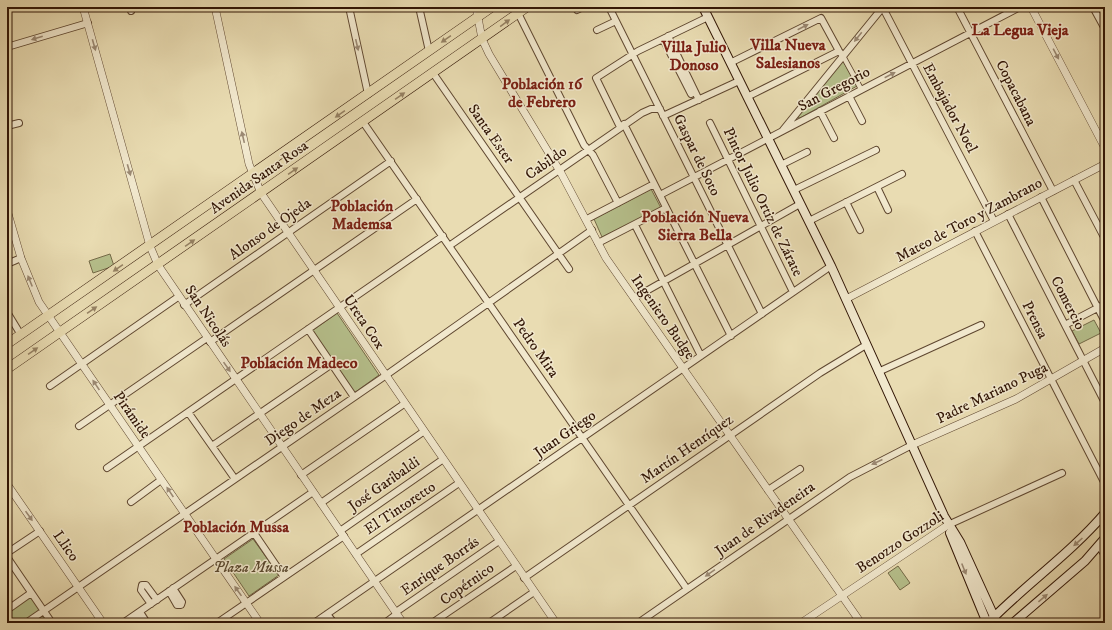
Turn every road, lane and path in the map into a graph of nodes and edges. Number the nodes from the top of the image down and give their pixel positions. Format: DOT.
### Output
graph roads {
  1 [pos="83,7"];
  2 [pos="215,7"];
  3 [pos="349,7"];
  4 [pos="419,7"];
  5 [pos="476,7"];
  6 [pos="492,7"];
  7 [pos="527,7"];
  8 [pos="583,7"];
  9 [pos="609,7"];
  10 [pos="703,7"];
  11 [pos="883,7"];
  12 [pos="957,7"];
  13 [pos="1020,7"];
  14 [pos="1031,7"];
  15 [pos="1094,7"];
  16 [pos="577,10"];
  17 [pos="518,13"];
  18 [pos="478,16"];
  19 [pos="708,17"];
  20 [pos="616,21"];
  21 [pos="88,23"];
  22 [pos="1105,29"];
  23 [pos="597,30"];
  24 [pos="970,33"];
  25 [pos="666,38"];
  26 [pos="482,39"];
  27 [pos="7,48"];
  28 [pos="429,51"];
  29 [pos="632,54"];
  30 [pos="841,54"];
  31 [pos="730,63"];
  32 [pos="912,63"];
  33 [pos="433,73"];
  34 [pos="739,81"];
  35 [pos="688,83"];
  36 [pos="861,89"];
  37 [pos="368,94"];
  38 [pos="691,94"];
  39 [pos="849,96"];
  40 [pos="747,97"];
  41 [pos="699,100"];
  42 [pos="660,109"];
  43 [pos="820,111"];
  44 [pos="664,116"];
  45 [pos="862,121"];
  46 [pos="363,122"];
  47 [pos="19,123"];
  48 [pos="710,123"];
  49 [pos="7,126"];
  50 [pos="622,126"];
  51 [pos="781,132"];
  52 [pos="834,138"];
  53 [pos="768,140"];
  54 [pos="1105,148"];
  55 [pos="588,150"];
  56 [pos="876,150"];
  57 [pos="807,152"];
  58 [pos="728,160"];
  59 [pos="391,161"];
  60 [pos="1105,164"];
  61 [pos="781,165"];
  62 [pos="558,170"];
  63 [pos="902,174"];
  64 [pos="253,175"];
  65 [pos="694,178"];
  66 [pos="1074,180"];
  67 [pos="654,184"];
  68 [pos="877,187"];
  69 [pos="794,190"];
  70 [pos="1053,191"];
  71 [pos="261,193"];
  72 [pos="660,195"];
  73 [pos="520,197"];
  74 [pos="1041,197"];
  75 [pos="417,199"];
  76 [pos="846,202"];
  77 [pos="618,203"];
  78 [pos="800,204"];
  79 [pos="666,208"];
  80 [pos="7,210"];
  81 [pos="888,210"];
  82 [pos="1008,214"];
  83 [pos="587,219"];
  84 [pos="809,221"];
  85 [pos="994,221"];
  86 [pos="635,225"];
  87 [pos="761,226"];
  88 [pos="592,230"];
  89 [pos="860,230"];
  90 [pos="975,231"];
  91 [pos="288,233"];
  92 [pos="443,236"];
  93 [pos="1105,239"];
  94 [pos="598,243"];
  95 [pos="727,245"];
  96 [pos="150,246"];
  97 [pos="449,246"];
  98 [pos="558,253"];
  99 [pos="21,258"];
  100 [pos="7,264"];
  101 [pos="694,264"];
  102 [pos="158,265"];
  103 [pos="831,266"];
  104 [pos="569,269"];
  105 [pos="313,271"];
  106 [pos="664,282"];
  107 [pos="793,292"];
  108 [pos="178,297"];
  109 [pos="634,298"];
  110 [pos="846,299"];
  111 [pos="488,302"];
  112 [pos="1105,304"];
  113 [pos="184,305"];
  114 [pos="339,308"];
  115 [pos="1097,308"];
  116 [pos="7,312"];
  117 [pos="762,314"];
  118 [pos="48,316"];
  119 [pos="1105,322"];
  120 [pos="982,325"];
  121 [pos="1064,325"];
  122 [pos="308,329"];
  123 [pos="60,332"];
  124 [pos="21,335"];
  125 [pos="731,336"];
  126 [pos="208,340"];
  127 [pos="7,344"];
  128 [pos="866,345"];
  129 [pos="1105,348"];
  130 [pos="702,356"];
  131 [pos="1083,361"];
  132 [pos="81,364"];
  133 [pos="332,364"];
  134 [pos="7,369"];
  135 [pos="683,369"];
  136 [pos="878,372"];
  137 [pos="385,376"];
  138 [pos="1051,379"];
  139 [pos="236,380"];
  140 [pos="50,386"];
  141 [pos="354,397"];
  142 [pos="1105,402"];
  143 [pos="404,404"];
  144 [pos="110,405"];
  145 [pos="188,412"];
  146 [pos="259,413"];
  147 [pos="79,426"];
  148 [pos="423,432"];
  149 [pos="730,435"];
  150 [pos="582,438"];
  151 [pos="212,446"];
  152 [pos="912,446"];
  153 [pos="138,447"];
  154 [pos="282,447"];
  155 [pos="442,460"];
  156 [pos="107,468"];
  157 [pos="800,469"];
  158 [pos="1062,473"];
  159 [pos="301,475"];
  160 [pos="235,479"];
  161 [pos="161,480"];
  162 [pos="7,484"];
  163 [pos="459,484"];
  164 [pos="1105,484"];
  165 [pos="768,490"];
  166 [pos="313,492"];
  167 [pos="131,502"];
  168 [pos="320,503"];
  169 [pos="629,505"];
  170 [pos="477,511"];
  171 [pos="1105,513"];
  172 [pos="185,514"];
  173 [pos="788,519"];
  174 [pos="948,525"];
  175 [pos="40,531"];
  176 [pos="254,532"];
  177 [pos="342,534"];
  178 [pos="1105,538"];
  179 [pos="498,540"];
  180 [pos="1099,545"];
  181 [pos="7,553"];
  182 [pos="356,555"];
  183 [pos="1105,556"];
  184 [pos="7,557"];
  185 [pos="215,559"];
  186 [pos="516,566"];
  187 [pos="284,577"];
  188 [pos="524,578"];
  189 [pos="375,581"];
  190 [pos="78,587"];
  191 [pos="687,589"];
  192 [pos="534,592"];
  193 [pos="31,593"];
  194 [pos="841,595"];
  195 [pos="157,600"];
  196 [pos="246,603"];
  197 [pos="151,604"];
  198 [pos="7,610"];
  199 [pos="44,611"];
  200 [pos="396,612"];
  201 [pos="137,613"];
  202 [pos="327,614"];
  203 [pos="991,621"];
  204 [pos="552,622"];
  205 [pos="26,623"];
  206 [pos="52,623"];
  207 [pos="103,623"];
  208 [pos="123,623"];
  209 [pos="141,623"];
  210 [pos="148,623"];
  211 [pos="218,623"];
  212 [pos="260,623"];
  213 [pos="314,623"];
  214 [pos="334,623"];
  215 [pos="385,623"];
  216 [pos="404,623"];
  217 [pos="432,623"];
  218 [pos="489,623"];
  219 [pos="638,623"];
  220 [pos="801,623"];
  221 [pos="861,623"];
  222 [pos="1013,623"];
  1 -- 21 [label="street, San Nicolás"];
  64 -- 2 [label="street, Ureta Cox, one-way"];
  3 -- 37 [label="street, one-way"];
  4 -- 28 [label="street"];
  5 -- 18 [label="street, Ingeniero Budge"];
  6 -- 18 [label="main road, Avenida Santa Rosa"];
  7 -- 17 [label="main road, Avenida Santa Rosa"];
  8 -- 16 [label="street"];
  9 -- 20 [label="street, Gaspar de Soto"];
  10 -- 19 [label="main road"];
  11 -- 30 [label="street, one-way"];
  11 -- 32 [label="street, Embajador Noel"];
  12 -- 24 [label="street, Copacabana"];
  13 -- 24 [label="street, San Gregorio"];
  14 -- 54 [label="street, one-way"];
  15 -- 22 [label="street"];
  26 -- 17 [label="main road, Avenida Santa Rosa, one-way"];
  17 -- 55 [label="street"];
  18 -- 26 [label="street, Ingeniero Budge"];
  18 -- 28 [label="main road, Avenida Santa Rosa, one-way"];
  19 -- 25 [label="street"];
  19 -- 31 [label="main road"];
  20 -- 23 [label="street"];
  20 -- 29 [label="street, Gaspar de Soto"];
  21 -- 27 [label="street, one-way"];
  21 -- 96 [label="street, San Nicolás, one-way"];
  24 -- 32 [label="street, San Gregorio"];
  24 -- 70 [label="street, Copacabana"];
  25 -- 29 [label="street"];
  25 -- 35 [label="street"];
  26 -- 33 [label="main road, Avenida Santa Rosa"];
  26 -- 62 [label="street, Ingeniero Budge"];
  28 -- 37 [label="main road, Avenida Santa Rosa"];
  29 -- 42 [label="street, Gaspar de Soto"];
  29 -- 50 [label="street"];
  31 -- 30 [label="street, one-way"];
  30 -- 36 [label="street"];
  30 -- 40 [label="street"];
  30 -- 51 [label="street"];
  31 -- 34 [label="main road"];
  36 -- 32 [label="street, San Gregorio, one-way"];
  32 -- 85 [label="street, Embajador Noel"];
  46 -- 33 [label="main road, Avenida Santa Rosa, one-way"];
  33 -- 73 [label="street, Santa Ester"];
  34 -- 40 [label="main road"];
  34 -- 41 [label="street"];
  35 -- 38 [label="street"];
  35 -- 41 [label="street"];
  36 -- 39 [label="street, San Gregorio"];
  37 -- 64 [label="main road, Avenida Santa Rosa, one-way"];
  39 -- 43 [label="street, San Gregorio"];
  39 -- 45 [label="street"];
  40 -- 53 [label="main road"];
  41 -- 44 [label="street"];
  42 -- 44 [label="street, Gaspar de Soto"];
  42 -- 50 [label="street, Cabildo"];
  43 -- 51 [label="street, San Gregorio"];
  43 -- 52 [label="street"];
  44 -- 65 [label="street, Gaspar de Soto"];
  46 -- 59 [label="street, Pedro Mira"];
  71 -- 46 [label="main road, Avenida Santa Rosa, one-way"];
  47 -- 49 [label="street"];
  48 -- 58 [label="street, Pintor Julio Ortiz de Zárate"];
  50 -- 55 [label="street, Cabildo"];
  50 -- 67 [label="street"];
  51 -- 53 [label="street, San Gregorio"];
  53 -- 58 [label="street, San Gregorio"];
  53 -- 61 [label="main road"];
  55 -- 62 [label="street, Cabildo"];
  55 -- 77 [label="street"];
  56 -- 69 [label="street"];
  57 -- 61 [label="street"];
  58 -- 65 [label="street, San Gregorio"];
  58 -- 87 [label="street, Pintor Julio Ortiz de Zárate"];
  59 -- 75 [label="street, Pedro Mira"];
  59 -- 91 [label="street, Alonso de Ojeda"];
  60 -- 66 [label="street, Mateo de Toro y Zambrano"];
  61 -- 69 [label="main road"];
  62 -- 73 [label="street, Cabildo"];
  62 -- 83 [label="street, Ingeniero Budge"];
  63 -- 68 [label="street"];
  64 -- 71 [label="street, Ureta Cox"];
  64 -- 96 [label="main road, Avenida Santa Rosa"];
  65 -- 72 [label="street, San Gregorio"];
  65 -- 95 [label="street, Gaspar de Soto"];
  66 -- 70 [label="street, Mateo de Toro y Zambrano"];
  66 -- 93 [label="street"];
  67 -- 72 [label="street"];
  67 -- 77 [label="street"];
  68 -- 76 [label="street"];
  68 -- 81 [label="street"];
  69 -- 78 [label="main road"];
  70 -- 74 [label="street, Mateo de Toro y Zambrano"];
  71 -- 91 [label="street, Ureta Cox"];
  102 -- 71 [label="main road, Avenida Santa Rosa, one-way"];
  72 -- 79 [label="street"];
  73 -- 97 [label="street, Cabildo"];
  73 -- 98 [label="street, Santa Ester"];
  74 -- 82 [label="street, Mateo de Toro y Zambrano"];
  74 -- 115 [label="street"];
  75 -- 92 [label="street, Pedro Mira"];
  75 -- 105 [label="street"];
  76 -- 84 [label="street"];
  76 -- 89 [label="street"];
  77 -- 83 [label="street"];
  78 -- 84 [label="main road"];
  78 -- 87 [label="street"];
  79 -- 86 [label="street"];
  79 -- 101 [label="street"];
  80 -- 99 [label="street, Pirámide"];
  82 -- 85 [label="street, Mateo de Toro y Zambrano"];
  82 -- 121 [label="street, Comercio"];
  83 -- 88 [label="street, Ingeniero Budge"];
  84 -- 103 [label="main road"];
  85 -- 90 [label="street, Mateo de Toro y Zambrano"];
  86 -- 94 [label="street"];
  86 -- 106 [label="street"];
  87 -- 95 [label="street"];
  87 -- 107 [label="street, Pintor Julio Ortiz de Zárate"];
  88 -- 94 [label="street, Ingeniero Budge"];
  88 -- 98 [label="street, Diego de Meza"];
  90 -- 110 [label="street, Mateo de Toro y Zambrano"];
  90 -- 138 [label="street, Prensa"];
  91 -- 105 [label="street, Ureta Cox"];
  91 -- 113 [label="street, Alonso de Ojeda"];
  92 -- 97 [label="street, Pedro Mira"];
  92 -- 114 [label="street"];
  94 -- 109 [label="street, Ingeniero Budge"];
  95 -- 101 [label="street"];
  95 -- 117 [label="street, Gaspar de Soto"];
  96 -- 102 [label="street, San Nicolás"];
  96 -- 118 [label="main road, Avenida Santa Rosa, one-way"];
  97 -- 111 [label="street, Pedro Mira"];
  98 -- 104 [label="street, Santa Ester"];
  98 -- 111 [label="street, Diego de Meza"];
  99 -- 100 [label="street"];
  118 -- 99 [label="street, Pirámide, one-way"];
  101 -- 106 [label="street"];
  101 -- 125 [label="street"];
  102 -- 108 [label="street, San Nicolás"];
  123 -- 102 [label="main road, Avenida Santa Rosa, one-way"];
  103 -- 107 [label="street, Juan Griego"];
  103 -- 110 [label="main road"];
  105 -- 114 [label="street, Ureta Cox"];
  105 -- 126 [label="street"];
  106 -- 109 [label="street"];
  106 -- 130 [label="street"];
  107 -- 117 [label="street, Juan Griego"];
  108 -- 113 [label="street, San Nicolás"];
  108 -- 132 [label="street"];
  109 -- 135 [label="street, Ingeniero Budge"];
  110 -- 128 [label="main road"];
  111 -- 137 [label="street, Diego de Meza"];
  111 -- 150 [label="street, Pedro Mira"];
  112 -- 115 [label="street"];
  113 -- 126 [label="street, San Nicolás"];
  114 -- 122 [label="street"];
  114 -- 137 [label="street, Ureta Cox"];
  115 -- 119 [label="street"];
  115 -- 121 [label="street"];
  116 -- 124 [label="street"];
  117 -- 125 [label="street, Juan Griego"];
  118 -- 123 [label="street, Pirámide"];
  118 -- 124 [label="main road, Avenida Santa Rosa"];
  120 -- 136 [label="street"];
  121 -- 131 [label="street, Comercio"];
  122 -- 133 [label="street"];
  122 -- 139 [label="street"];
  123 -- 132 [label="street, Pirámide"];
  134 -- 123 [label="main road, Avenida Santa Rosa, one-way"];
  124 -- 127 [label="main road, Avenida Santa Rosa"];
  125 -- 130 [label="street, Juan Griego"];
  126 -- 139 [label="street, San Nicolás, one-way"];
  126 -- 144 [label="street"];
  128 -- 136 [label="main road"];
  128 -- 149 [label="street, Martín Henríquez"];
  129 -- 131 [label="street, Padre Mariano Puga"];
  130 -- 135 [label="street, Juan Griego"];
  131 -- 138 [label="street, Padre Mariano Puga"];
  131 -- 142 [label="street, Comercio"];
  132 -- 140 [label="street"];
  144 -- 132 [label="street, Pirámide, one-way"];
  133 -- 141 [label="street"];
  133 -- 146 [label="street"];
  135 -- 149 [label="street, Ingeniero Budge"];
  135 -- 150 [label="street, Juan Griego"];
  136 -- 152 [label="main road"];
  137 -- 141 [label="street, Diego de Meza"];
  137 -- 143 [label="street, Ureta Cox"];
  138 -- 152 [label="street, Padre Mariano Puga"];
  138 -- 164 [label="street, Prensa"];
  139 -- 145 [label="street"];
  139 -- 146 [label="street, San Nicolás"];
  141 -- 154 [label="street, Diego de Meza"];
  143 -- 148 [label="street, Ureta Cox"];
  143 -- 159 [label="street"];
  144 -- 147 [label="street"];
  144 -- 153 [label="street, Pirámide"];
  145 -- 151 [label="street"];
  145 -- 153 [label="street"];
  146 -- 151 [label="street"];
  146 -- 154 [label="street, San Nicolás"];
  148 -- 155 [label="street, Ureta Cox"];
  148 -- 168 [label="street"];
  149 -- 165 [label="street, Ingeniero Budge"];
  149 -- 169 [label="street, Martín Henríquez"];
  150 -- 169 [label="street, Pedro Mira"];
  150 -- 170 [label="street, Juan Griego"];
  151 -- 160 [label="street"];
  152 -- 173 [label="street, Juan de Rivadeneira, one-way"];
  152 -- 174 [label="main road"];
  153 -- 156 [label="street"];
  153 -- 161 [label="street, Pirámide"];
  154 -- 159 [label="street, San Nicolás"];
  154 -- 160 [label="street, Diego de Meza"];
  155 -- 163 [label="street, Ureta Cox"];
  155 -- 177 [label="street, José Garibaldi"];
  157 -- 165 [label="street"];
  158 -- 174 [label="street, Benozzo Gozzoli"];
  159 -- 166 [label="street, San Nicolás"];
  160 -- 172 [label="street, Diego de Meza"];
  161 -- 167 [label="street"];
  172 -- 161 [label="street, Pirámide, one-way"];
  162 -- 175 [label="street, Llico, one-way"];
  163 -- 170 [label="street, Ureta Cox"];
  163 -- 182 [label="street, El Tintoretto"];
  165 -- 173 [label="street, Ingeniero Budge"];
  166 -- 168 [label="street, San Nicolás"];
  166 -- 176 [label="street"];
  168 -- 177 [label="street, San Nicolás"];
  169 -- 188 [label="street, Martín Henríquez"];
  169 -- 191 [label="street, Pedro Mira"];
  170 -- 179 [label="street, Ureta Cox"];
  170 -- 189 [label="street, Juan Griego"];
  171 -- 203 [label="main road, one-way"];
  172 -- 185 [label="street, Pirámide"];
  172 -- 190 [label="street, Diego de Meza"];
  173 -- 191 [label="street, Juan de Rivadeneira, one-way"];
  173 -- 194 [label="street, Ingeniero Budge"];
  174 -- 194 [label="street, Benozzo Gozzoli"];
  174 -- 203 [label="main road"];
  175 -- 181 [label="street"];
  175 -- 190 [label="street, Llico"];
  176 -- 185 [label="street"];
  176 -- 187 [label="street"];
  177 -- 182 [label="street, San Nicolás"];
  177 -- 187 [label="street, José Garibaldi"];
  178 -- 180 [label="main road"];
  179 -- 186 [label="street, Ureta Cox"];
  179 -- 200 [label="street, Enrique Borrás"];
  180 -- 183 [label="street"];
  222 -- 180 [label="main road, one-way"];
  182 -- 189 [label="street, San Nicolás"];
  184 -- 193 [label="street"];
  185 -- 195 [label="street"];
  196 -- 185 [label="street, Pirámide, one-way"];
  186 -- 188 [label="street, Ureta Cox"];
  186 -- 217 [label="street, Copérnico"];
  187 -- 196 [label="street, José Garibaldi"];
  188 -- 192 [label="street, Ureta Cox"];
  189 -- 200 [label="street, San Nicolás"];
  189 -- 202 [label="street, Juan Griego"];
  190 -- 199 [label="street, Diego de Meza"];
  190 -- 207 [label="street, Llico"];
  191 -- 219 [label="street, Juan de Rivadeneira"];
  192 -- 204 [label="street, Ureta Cox"];
  192 -- 218 [label="street"];
  193 -- 198 [label="street"];
  193 -- 199 [label="street"];
  194 -- 220 [label="street, Benozzo Gozzoli"];
  194 -- 221 [label="street, Ingeniero Budge"];
  195 -- 197 [label="street"];
  195 -- 197 [label="street"];
  196 -- 211 [label="street, José Garibaldi"];
  196 -- 212 [label="street, Pirámide"];
  197 -- 201 [label="street"];
  199 -- 205 [label="street, Diego de Meza"];
  199 -- 206 [label="street"];
  200 -- 215 [label="street, Enrique Borrás"];
  200 -- 216 [label="street, San Nicolás"];
  201 -- 208 [label="street"];
  201 -- 209 [label="street"];
  201 -- 210 [label="street"];
  202 -- 213 [label="street, Juan Griego"];
  202 -- 214 [label="street"];
}
